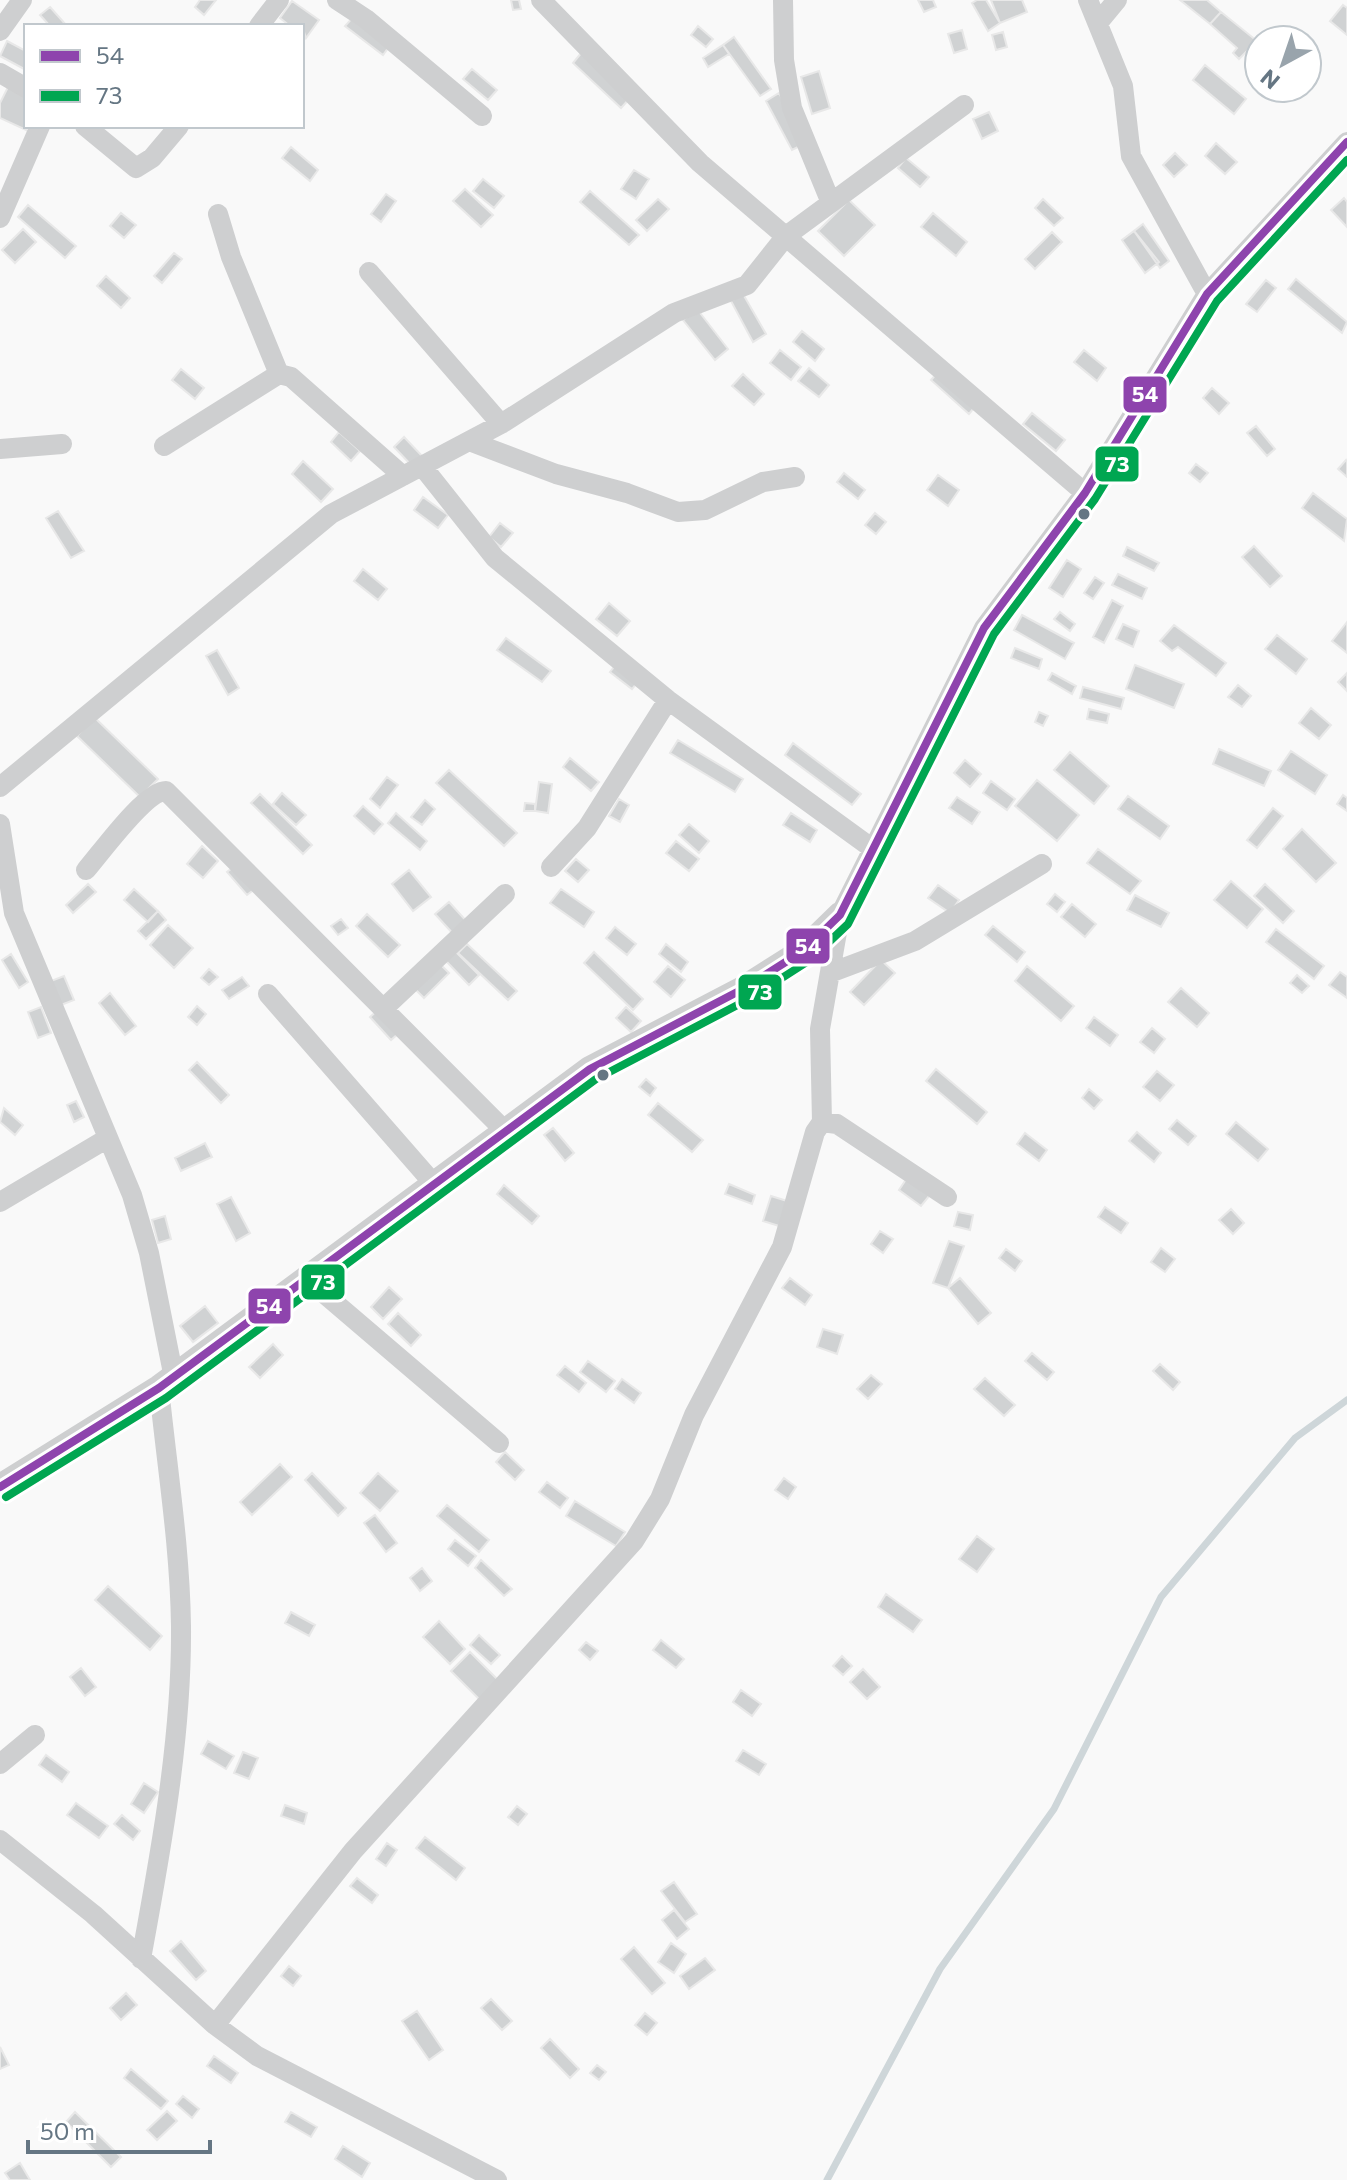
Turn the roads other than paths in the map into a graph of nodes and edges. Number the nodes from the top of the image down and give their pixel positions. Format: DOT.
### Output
graph roads {
  1 [pos="22,0"];
  2 [pos="279,0"];
  3 [pos="337,0"];
  4 [pos="541,0"];
  5 [pos="783,0"];
  6 [pos="1088,0"];
  7 [pos="1117,0"];
  8 [pos="1098,23"];
  9 [pos="261,24"];
  10 [pos="0,31"];
  11 [pos="0,73"];
  12 [pos="24,87"];
  13 [pos="964,105"];
  14 [pos="482,116"];
  15 [pos="39,128"];
  16 [pos="87,128"];
  17 [pos="177,128"];
  18 [pos="1347,142"];
  19 [pos="6,188"];
  20 [pos="831,203"];
  21 [pos="218,214"];
  22 [pos="0,218"];
  23 [pos="786,236"];
  24 [pos="369,272"];
  25 [pos="1207,294"];
  26 [pos="279,374"];
  27 [pos="501,424"];
  28 [pos="469,441"];
  29 [pos="62,444"];
  30 [pos="164,446"];
  31 [pos="0,449"];
  32 [pos="422,466"];
  33 [pos="403,476"];
  34 [pos="795,477"];
  35 [pos="1085,493"];
  36 [pos="668,700"];
  37 [pos="0,787"];
  38 [pos="0,824"];
  39 [pos="873,849"];
  40 [pos="1042,864"];
  41 [pos="551,867"];
  42 [pos="86,870"];
  43 [pos="505,894"];
  44 [pos="840,915"];
  45 [pos="7,920"];
  46 [pos="830,973"];
  47 [pos="268,994"];
  48 [pos="383,1009"];
  49 [pos="822,1122"];
  50 [pos="505,1131"];
  51 [pos="108,1138"];
  52 [pos="434,1184"];
  53 [pos="947,1197"];
  54 [pos="0,1202"];
  55 [pos="307,1279"];
  56 [pos="166,1383"];
  57 [pos="499,1443"];
  58 [pos="0,1487"];
  59 [pos="35,1735"];
  60 [pos="0,1764"];
  61 [pos="0,1840"];
  62 [pos="141,1959"];
  63 [pos="215,2025"];
  64 [pos="497,2180"];
  1 -- 10 [label="street"];
  2 -- 9 [label="street"];
  3 -- 14 [label="street"];
  4 -- 23 [label="street"];
  5 -- 20 [label="street"];
  6 -- 8 [label="street"];
  7 -- 8 [label="street"];
  8 -- 25 [label="street"];
  11 -- 12 [label="street"];
  13 -- 20 [label="street"];
  15 -- 19 [label="street"];
  16 -- 17 [label="street"];
  18 -- 25 [label="street"];
  19 -- 22 [label="street"];
  20 -- 23 [label="street"];
  21 -- 26 [label="street"];
  23 -- 27 [label="street"];
  23 -- 35 [label="street"];
  24 -- 27 [label="street"];
  25 -- 35 [label="street"];
  26 -- 30 [label="street"];
  26 -- 33 [label="street"];
  27 -- 28 [label="street"];
  28 -- 32 [label="street"];
  28 -- 34 [label="street"];
  29 -- 31 [label="street"];
  32 -- 33 [label="street"];
  32 -- 36 [label="street"];
  33 -- 37 [label="street"];
  35 -- 39 [label="street"];
  36 -- 39 [label="street"];
  36 -- 41 [label="street"];
  38 -- 45 [label="street"];
  39 -- 44 [label="street"];
  40 -- 46 [label="street"];
  42 -- 48 [label="street"];
  43 -- 48 [label="street"];
  44 -- 46 [label="street"];
  44 -- 50 [label="street"];
  45 -- 51 [label="street"];
  46 -- 49 [label="street"];
  47 -- 52 [label="street"];
  48 -- 50 [label="street"];
  49 -- 53 [label="street"];
  49 -- 63 [label="street"];
  50 -- 52 [label="street"];
  51 -- 54 [label="street"];
  51 -- 56 [label="street"];
  52 -- 55 [label="street"];
  55 -- 56 [label="street"];
  55 -- 57 [label="street"];
  56 -- 58 [label="street"];
  56 -- 62 [label="street"];
  59 -- 60 [label="street"];
  61 -- 62 [label="street"];
  62 -- 63 [label="street"];
  63 -- 64 [label="street"];
}
